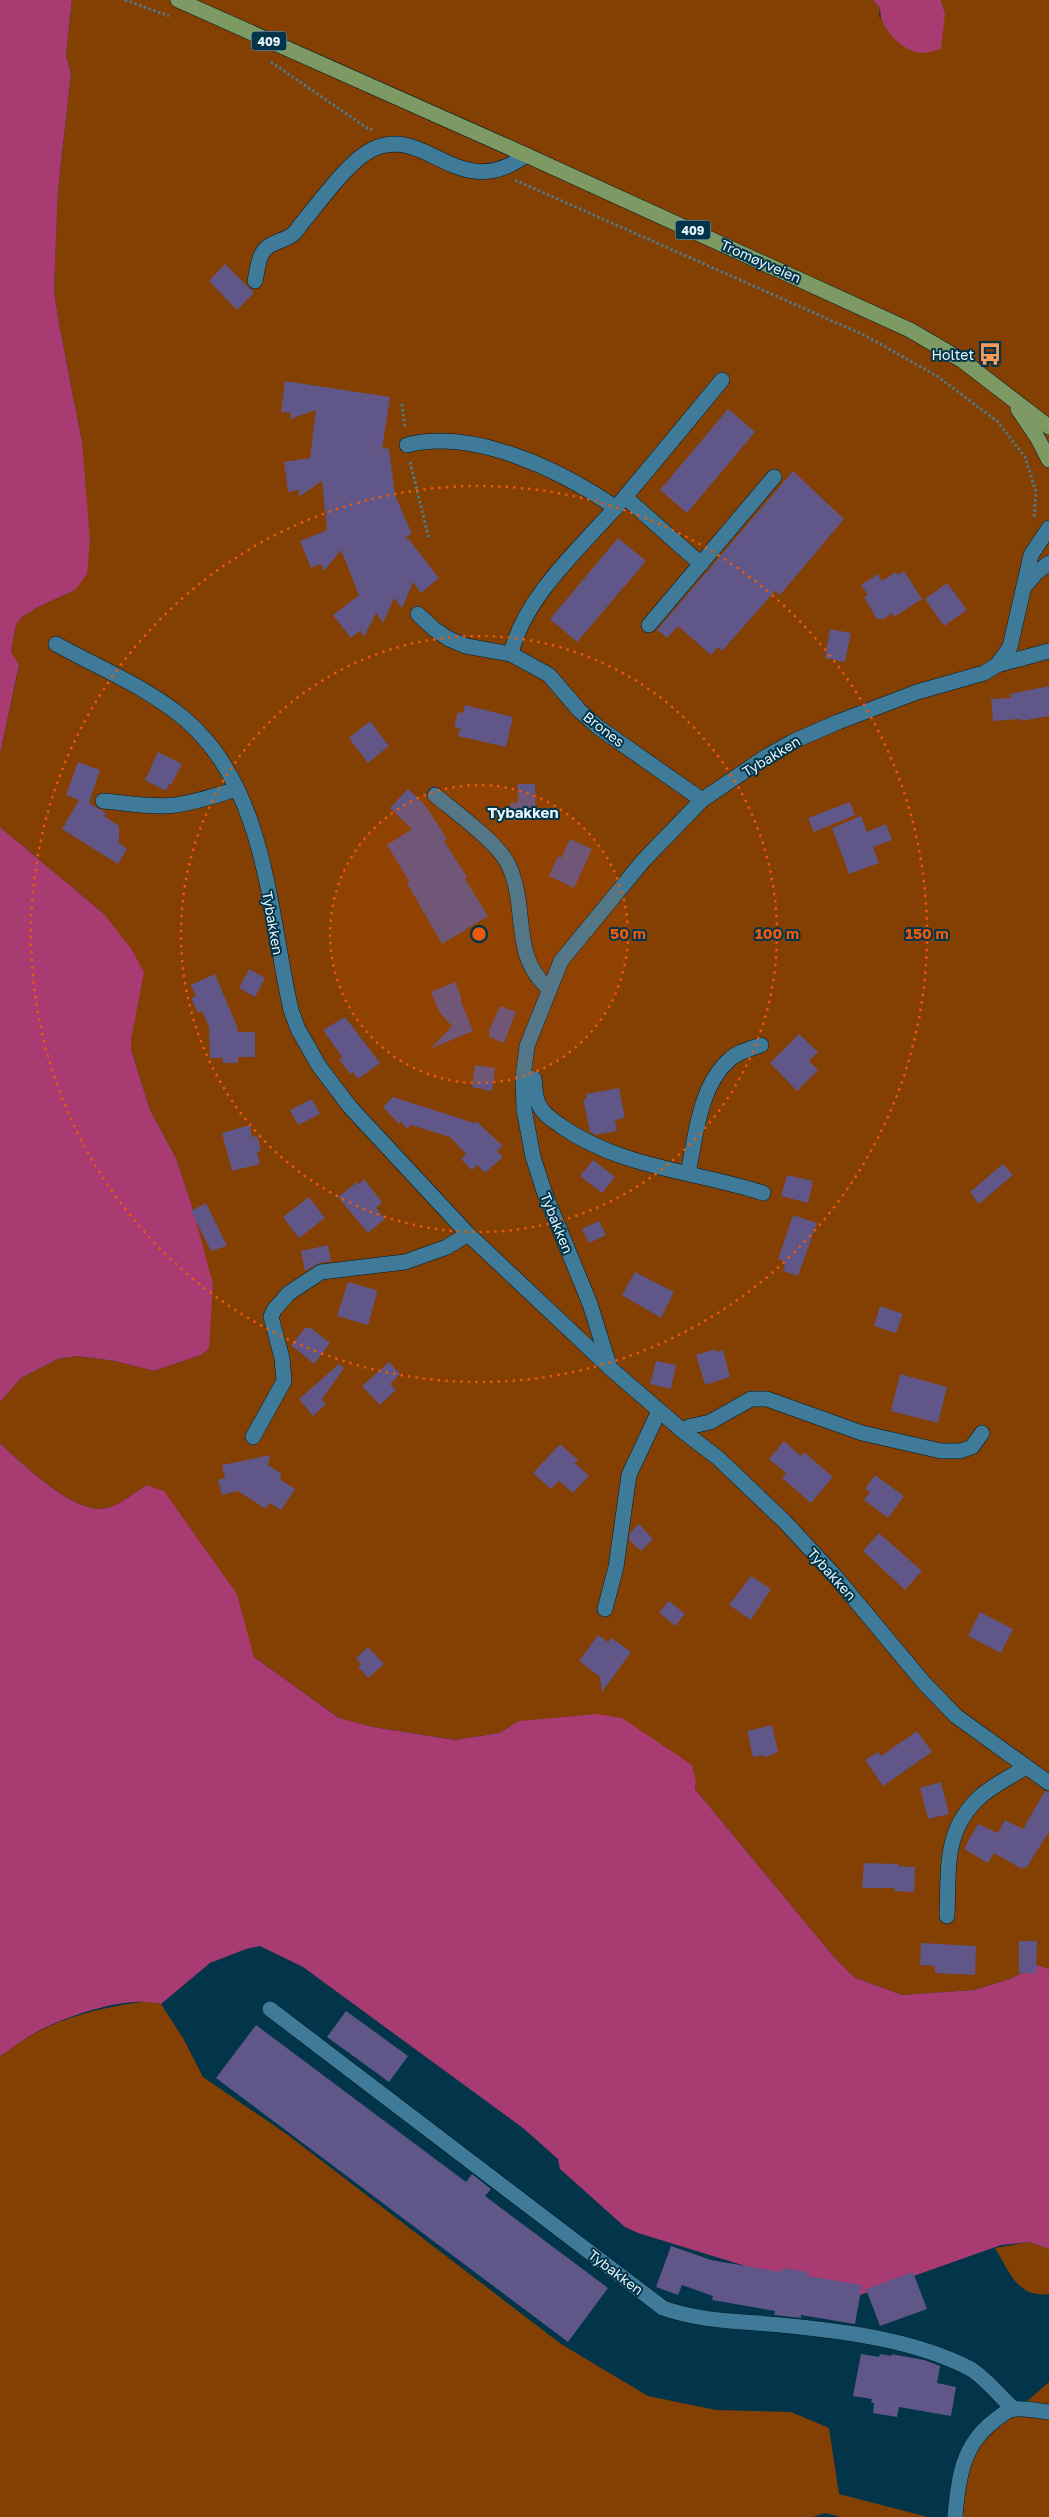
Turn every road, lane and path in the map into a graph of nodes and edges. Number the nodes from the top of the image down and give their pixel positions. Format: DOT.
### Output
graph roads {
  1 [pos="125,0"];
  2 [pos="178,0"];
  3 [pos="174,18"];
  4 [pos="269,61"];
  5 [pos="377,131"];
  6 [pos="526,155"];
  7 [pos="494,172"];
  8 [pos="255,281"];
  9 [pos="722,380"];
  10 [pos="1011,400"];
  11 [pos="402,404"];
  12 [pos="1049,427"];
  13 [pos="407,445"];
  14 [pos="1049,460"];
  15 [pos="774,477"];
  16 [pos="620,503"];
  17 [pos="1033,527"];
  18 [pos="1049,528"];
  19 [pos="429,539"];
  20 [pos="1049,563"];
  21 [pos="701,564"];
  22 [pos="1022,591"];
  23 [pos="418,614"];
  24 [pos="649,625"];
  25 [pos="56,644"];
  26 [pos="1049,651"];
  27 [pos="511,654"];
  28 [pos="997,665"];
  29 [pos="236,789"];
  30 [pos="435,795"];
  31 [pos="702,800"];
  32 [pos="103,801"];
  33 [pos="548,988"];
  34 [pos="761,1045"];
  35 [pos="523,1077"];
  36 [pos="688,1173"];
  37 [pos="762,1193"];
  38 [pos="468,1234"];
  39 [pos="610,1368"];
  40 [pos="659,1411"];
  41 [pos="684,1432"];
  42 [pos="982,1433"];
  43 [pos="252,1437"];
  44 [pos="605,1609"];
  45 [pos="1024,1765"];
  46 [pos="1049,1783"];
  47 [pos="947,1916"];
  48 [pos="270,2009"];
  49 [pos="1014,2409"];
  50 [pos="1049,2412"];
  51 [pos="955,2517"];
  1 -- 3 [label="path"];
  2 -- 6 [label="main road, Tromøyveien / 409"];
  4 -- 5 [label="path"];
  6 -- 7 [label="street"];
  6 -- 10 [label="main road, Tromøyveien / 409"];
  7 -- 8 [label="street"];
  7 -- 17 [label="path"];
  9 -- 16 [label="street"];
  10 -- 12 [label="main road, Tromøyveien / 409"];
  10 -- 14 [label="main road, Tromøyveien / 409"];
  11 -- 13 [label="path"];
  13 -- 16 [label="street"];
  13 -- 19 [label="path"];
  15 -- 21 [label="street"];
  16 -- 21 [label="street"];
  16 -- 27 [label="street"];
  18 -- 22 [label="street"];
  20 -- 22 [label="street"];
  21 -- 24 [label="street"];
  22 -- 28 [label="street"];
  23 -- 27 [label="street, Brones"];
  25 -- 29 [label="street, Tybakken"];
  26 -- 28 [label="street, Tybakken"];
  27 -- 31 [label="street, Brones"];
  28 -- 31 [label="street, Tybakken"];
  29 -- 32 [label="street"];
  29 -- 38 [label="street, Tybakken"];
  30 -- 33 [label="street"];
  31 -- 33 [label="street, Tybakken"];
  33 -- 35 [label="street, Tybakken"];
  34 -- 36 [label="street"];
  35 -- 36 [label="street"];
  35 -- 39 [label="street, Tybakken"];
  36 -- 37 [label="street"];
  38 -- 39 [label="street, Tybakken"];
  38 -- 43 [label="street"];
  39 -- 40 [label="street, Tybakken"];
  40 -- 41 [label="street, Tybakken"];
  40 -- 44 [label="street"];
  41 -- 42 [label="street"];
  41 -- 45 [label="street, Tybakken"];
  45 -- 46 [label="street, Tybakken"];
  45 -- 47 [label="street"];
  48 -- 49 [label="street, Tybakken"];
  49 -- 50 [label="street"];
  49 -- 51 [label="street"];
}
